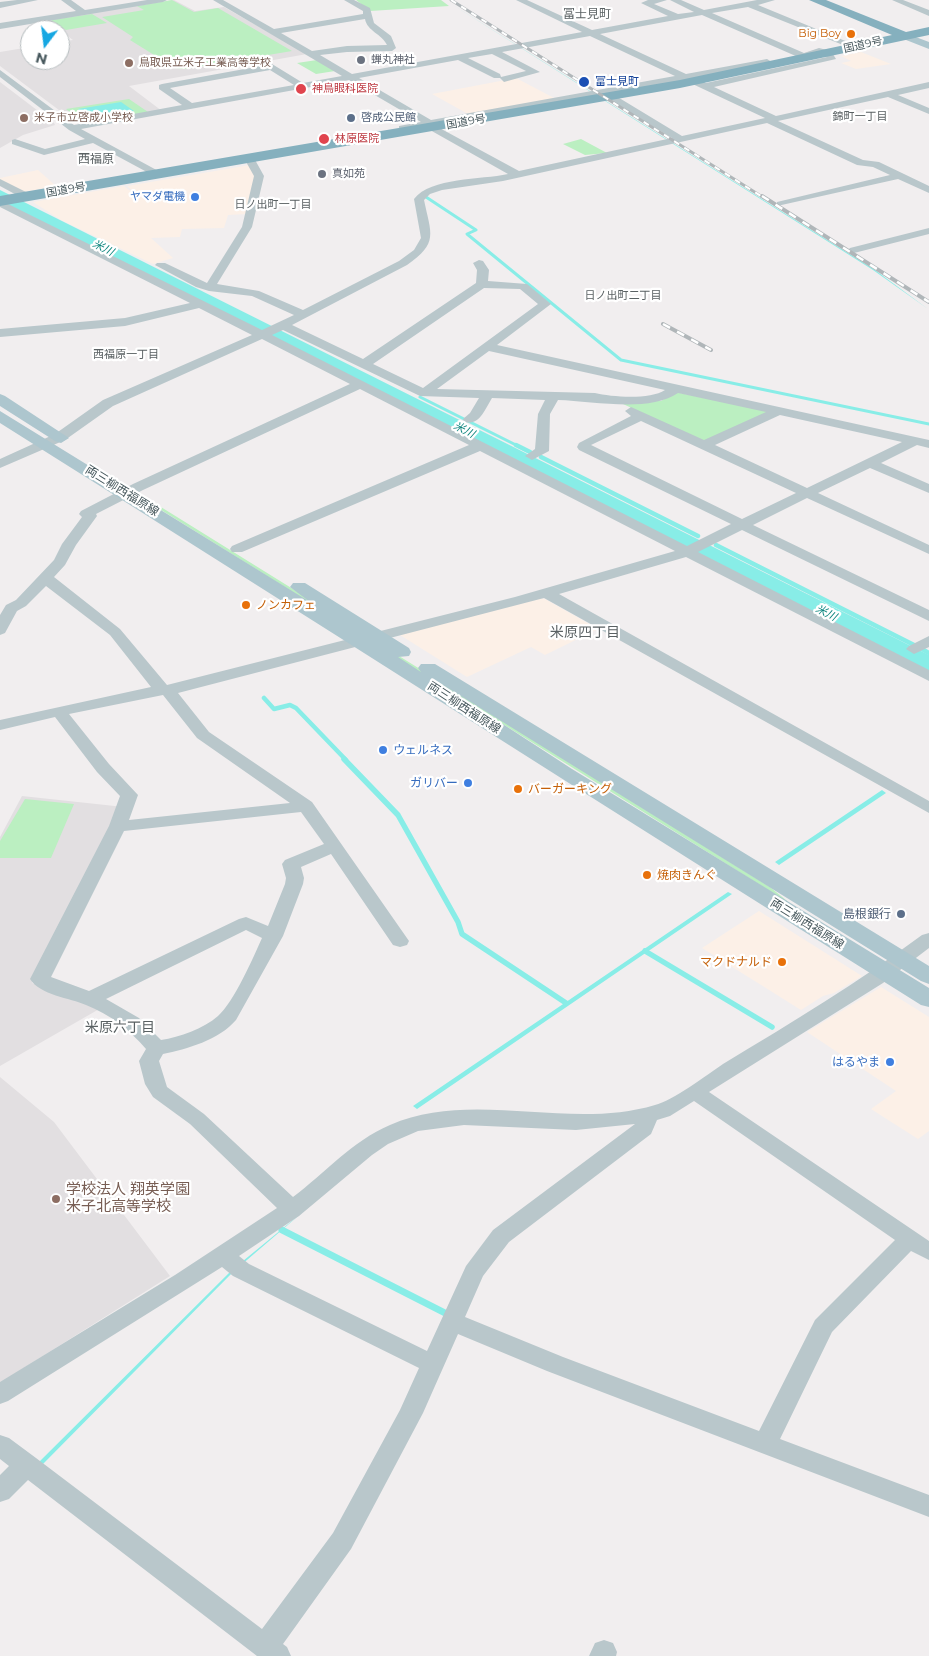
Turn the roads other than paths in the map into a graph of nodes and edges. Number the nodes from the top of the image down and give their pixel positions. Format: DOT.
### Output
graph roads {
  1 [pos="34,0"];
  2 [pos="65,0"];
  3 [pos="163,0"];
  4 [pos="217,0"];
  5 [pos="348,0"];
  6 [pos="520,0"];
  7 [pos="664,0"];
  8 [pos="674,0"];
  9 [pos="740,0"];
  10 [pos="771,0"];
  11 [pos="816,0"];
  12 [pos="896,0"];
  13 [pos="749,4"];
  14 [pos="0,5"];
  15 [pos="703,12"];
  16 [pos="84,13"];
  17 [pos="929,13"];
  18 [pos="368,16"];
  19 [pos="677,17"];
  20 [pos="0,26"];
  21 [pos="929,31"];
  22 [pos="274,32"];
  23 [pos="591,33"];
  24 [pos="905,36"];
  25 [pos="929,46"];
  26 [pos="856,47"];
  27 [pos="493,51"];
  28 [pos="311,54"];
  29 [pos="823,54"];
  30 [pos="801,55"];
  31 [pos="461,58"];
  32 [pos="0,73"];
  33 [pos="288,77"];
  34 [pos="351,77"];
  35 [pos="686,77"];
  36 [pos="270,80"];
  37 [pos="929,85"];
  38 [pos="302,86"];
  39 [pos="706,86"];
  40 [pos="603,92"];
  41 [pos="196,94"];
  42 [pos="889,94"];
  43 [pos="177,97"];
  44 [pos="190,106"];
  45 [pos="929,111"];
  46 [pos="771,119"];
  47 [pos="432,125"];
  48 [pos="72,128"];
  49 [pos="94,140"];
  50 [pos="671,140"];
  51 [pos="15,142"];
  52 [pos="250,160"];
  53 [pos="516,174"];
  54 [pos="158,175"];
  55 [pos="898,176"];
  56 [pos="0,182"];
  57 [pos="929,190"];
  58 [pos="25,197"];
  59 [pos="1,202"];
  60 [pos="781,204"];
  61 [pos="929,231"];
  62 [pos="854,250"];
  63 [pos="479,263"];
  64 [pos="162,265"];
  65 [pos="170,279"];
  66 [pos="482,284"];
  67 [pos="209,288"];
  68 [pos="201,304"];
  69 [pos="304,315"];
  70 [pos="271,330"];
  71 [pos="0,333"];
  72 [pos="488,347"];
  73 [pos="364,364"];
  74 [pos="360,384"];
  75 [pos="676,388"];
  76 [pos="424,393"];
  77 [pos="487,396"];
  78 [pos="553,397"];
  79 [pos="0,399"];
  80 [pos="608,400"];
  81 [pos="778,411"];
  82 [pos="0,416"];
  83 [pos="641,416"];
  84 [pos="470,419"];
  85 [pos="53,441"];
  86 [pos="915,441"];
  87 [pos="929,444"];
  88 [pos="704,445"];
  89 [pos="479,446"];
  90 [pos="532,456"];
  91 [pos="870,463"];
  92 [pos="0,464"];
  93 [pos="929,489"];
  94 [pos="132,490"];
  95 [pos="808,493"];
  96 [pos="741,525"];
  97 [pos="693,548"];
  98 [pos="237,549"];
  99 [pos="929,550"];
  100 [pos="45,578"];
  101 [pos="545,592"];
  102 [pos="929,616"];
  103 [pos="0,630"];
  104 [pos="379,636"];
  105 [pos="358,641"];
  106 [pos="929,641"];
  107 [pos="914,649"];
  108 [pos="929,676"];
  109 [pos="166,690"];
  110 [pos="59,710"];
  111 [pos="0,725"];
  112 [pos="306,806"];
  113 [pos="929,808"];
  114 [pos="118,826"];
  115 [pos="333,847"];
  116 [pos="274,936"];
  117 [pos="929,939"];
  118 [pos="400,941"];
  119 [pos="902,960"];
  120 [pos="885,972"];
  121 [pos="929,976"];
  122 [pos="89,999"];
  123 [pos="929,999"];
  124 [pos="156,1048"];
  125 [pos="695,1092"];
  126 [pos="648,1114"];
  127 [pos="292,1209"];
  128 [pos="910,1238"];
  129 [pos="929,1252"];
  130 [pos="232,1264"];
  131 [pos="451,1321"];
  132 [pos="433,1362"];
  133 [pos="0,1394"];
  134 [pos="765,1444"];
  135 [pos="0,1445"];
  136 [pos="27,1465"];
  137 [pos="0,1491"];
  138 [pos="929,1506"];
  139 [pos="272,1651"];
  1 -- 14 [label="street"];
  2 -- 16 [label="street"];
  3 -- 16 [label="street"];
  4 -- 22 [label="street"];
  5 -- 18 [label="street"];
  6 -- 23 [label="street"];
  7 -- 19 [label="street"];
  8 -- 15 [label="street"];
  9 -- 13 [label="street"];
  10 -- 13 [label="street"];
  11 -- 24 [label="highway"];
  12 -- 17 [label="street"];
  13 -- 15 [label="street"];
  13 -- 26 [label="street"];
  15 -- 19 [label="street"];
  15 -- 30 [label="street"];
  16 -- 20 [label="street"];
  18 -- 22 [label="street"];
  18 -- 28 [label="street"];
  19 -- 23 [label="street"];
  21 -- 24 [label="highway, 国道9号"];
  22 -- 28 [label="street"];
  23 -- 27 [label="street"];
  23 -- 35 [label="street"];
  24 -- 25 [label="main road"];
  24 -- 26 [label="highway, 国道9号"];
  26 -- 29 [label="highway, 国道9号"];
  27 -- 31 [label="street"];
  27 -- 31 [label="street"];
  28 -- 34 [label="street"];
  29 -- 30 [label="street"];
  29 -- 39 [label="street"];
  29 -- 47 [label="highway, 国道9号"];
  30 -- 35 [label="street"];
  31 -- 34 [label="street"];
  32 -- 48 [label="street"];
  33 -- 36 [label="street"];
  33 -- 38 [label="street"];
  33 -- 43 [label="street"];
  34 -- 38 [label="street"];
  34 -- 47 [label="street"];
  35 -- 39 [label="street"];
  35 -- 40 [label="street"];
  37 -- 42 [label="street"];
  38 -- 44 [label="street"];
  39 -- 46 [label="street"];
  40 -- 47 [label="street"];
  40 -- 50 [label="street"];
  41 -- 43 [label="street"];
  42 -- 45 [label="street"];
  42 -- 46 [label="street"];
  43 -- 44 [label="street"];
  44 -- 48 [label="street"];
  46 -- 50 [label="street"];
  46 -- 55 [label="street"];
  47 -- 52 [label="highway, 国道9号"];
  47 -- 53 [label="street"];
  48 -- 49 [label="street"];
  49 -- 51 [label="street"];
  49 -- 54 [label="street"];
  50 -- 53 [label="street"];
  52 -- 54 [label="highway, 国道9号"];
  52 -- 67 [label="street"];
  53 -- 69 [label="street"];
  54 -- 58 [label="highway, 国道9号"];
  55 -- 57 [label="street"];
  55 -- 60 [label="street"];
  56 -- 58 [label="street"];
  58 -- 59 [label="highway, 国道9号"];
  59 -- 65 [label="street"];
  61 -- 62 [label="street"];
  63 -- 66 [label="street"];
  64 -- 65 [label="street"];
  65 -- 67 [label="street"];
  65 -- 68 [label="street"];
  66 -- 72 [label="street"];
  66 -- 73 [label="street"];
  67 -- 69 [label="street"];
  68 -- 70 [label="street"];
  68 -- 71 [label="street"];
  69 -- 70 [label="street"];
  70 -- 73 [label="street"];
  70 -- 74 [label="street"];
  70 -- 85 [label="street"];
  72 -- 75 [label="street"];
  72 -- 76 [label="street"];
  73 -- 76 [label="street"];
  74 -- 89 [label="street"];
  74 -- 94 [label="street"];
  75 -- 80 [label="street"];
  75 -- 81 [label="street"];
  76 -- 77 [label="street"];
  77 -- 78 [label="street"];
  77 -- 84 [label="street"];
  78 -- 80 [label="street"];
  78 -- 90 [label="street"];
  79 -- 85 [label="main road, 両三柳西福原線"];
  80 -- 83 [label="street"];
  81 -- 86 [label="street"];
  81 -- 88 [label="street"];
  82 -- 85 [label="main road, 両三柳西福原線"];
  83 -- 88 [label="street"];
  83 -- 96 [label="street"];
  85 -- 92 [label="street"];
  85 -- 94 [label="main road, 両三柳西福原線"];
  86 -- 87 [label="street"];
  86 -- 91 [label="street"];
  88 -- 95 [label="street"];
  89 -- 97 [label="street"];
  89 -- 98 [label="street"];
  91 -- 93 [label="street"];
  91 -- 95 [label="street"];
  94 -- 98 [label="main road, 両三柳西福原線"];
  94 -- 100 [label="street"];
  94 -- 105 [label="main road, 両三柳西福原線"];
  95 -- 96 [label="street"];
  95 -- 99 [label="street"];
  96 -- 97 [label="street"];
  96 -- 102 [label="street"];
  97 -- 101 [label="street"];
  97 -- 108 [label="street"];
  98 -- 104 [label="main road, 両三柳西福原線"];
  100 -- 103 [label="street"];
  100 -- 109 [label="street"];
  101 -- 104 [label="street"];
  101 -- 113 [label="street"];
  104 -- 105 [label="street"];
  104 -- 119 [label="main road, 両三柳西福原線"];
  105 -- 109 [label="street"];
  105 -- 120 [label="main road, 両三柳西福原線"];
  106 -- 107 [label="street"];
  109 -- 110 [label="street"];
  109 -- 112 [label="street"];
  110 -- 111 [label="street"];
  110 -- 114 [label="street"];
  112 -- 114 [label="street"];
  112 -- 115 [label="street"];
  114 -- 122 [label="street"];
  115 -- 116 [label="street"];
  115 -- 118 [label="street"];
  116 -- 122 [label="street"];
  116 -- 124 [label="street"];
  117 -- 119 [label="street"];
  119 -- 120 [label="street"];
  119 -- 121 [label="main road, 両三柳西福原線"];
  120 -- 123 [label="main road, 両三柳西福原線"];
  120 -- 125 [label="street"];
  122 -- 124 [label="street"];
  124 -- 127 [label="street"];
  125 -- 126 [label="street"];
  125 -- 128 [label="street"];
  126 -- 127 [label="street"];
  126 -- 131 [label="street"];
  127 -- 130 [label="street"];
  128 -- 129 [label="street"];
  128 -- 134 [label="street"];
  130 -- 132 [label="street"];
  130 -- 133 [label="street"];
  131 -- 132 [label="street"];
  131 -- 134 [label="street"];
  132 -- 139 [label="street"];
  134 -- 138 [label="street"];
  135 -- 136 [label="street"];
  136 -- 137 [label="street"];
  136 -- 139 [label="street"];
}
